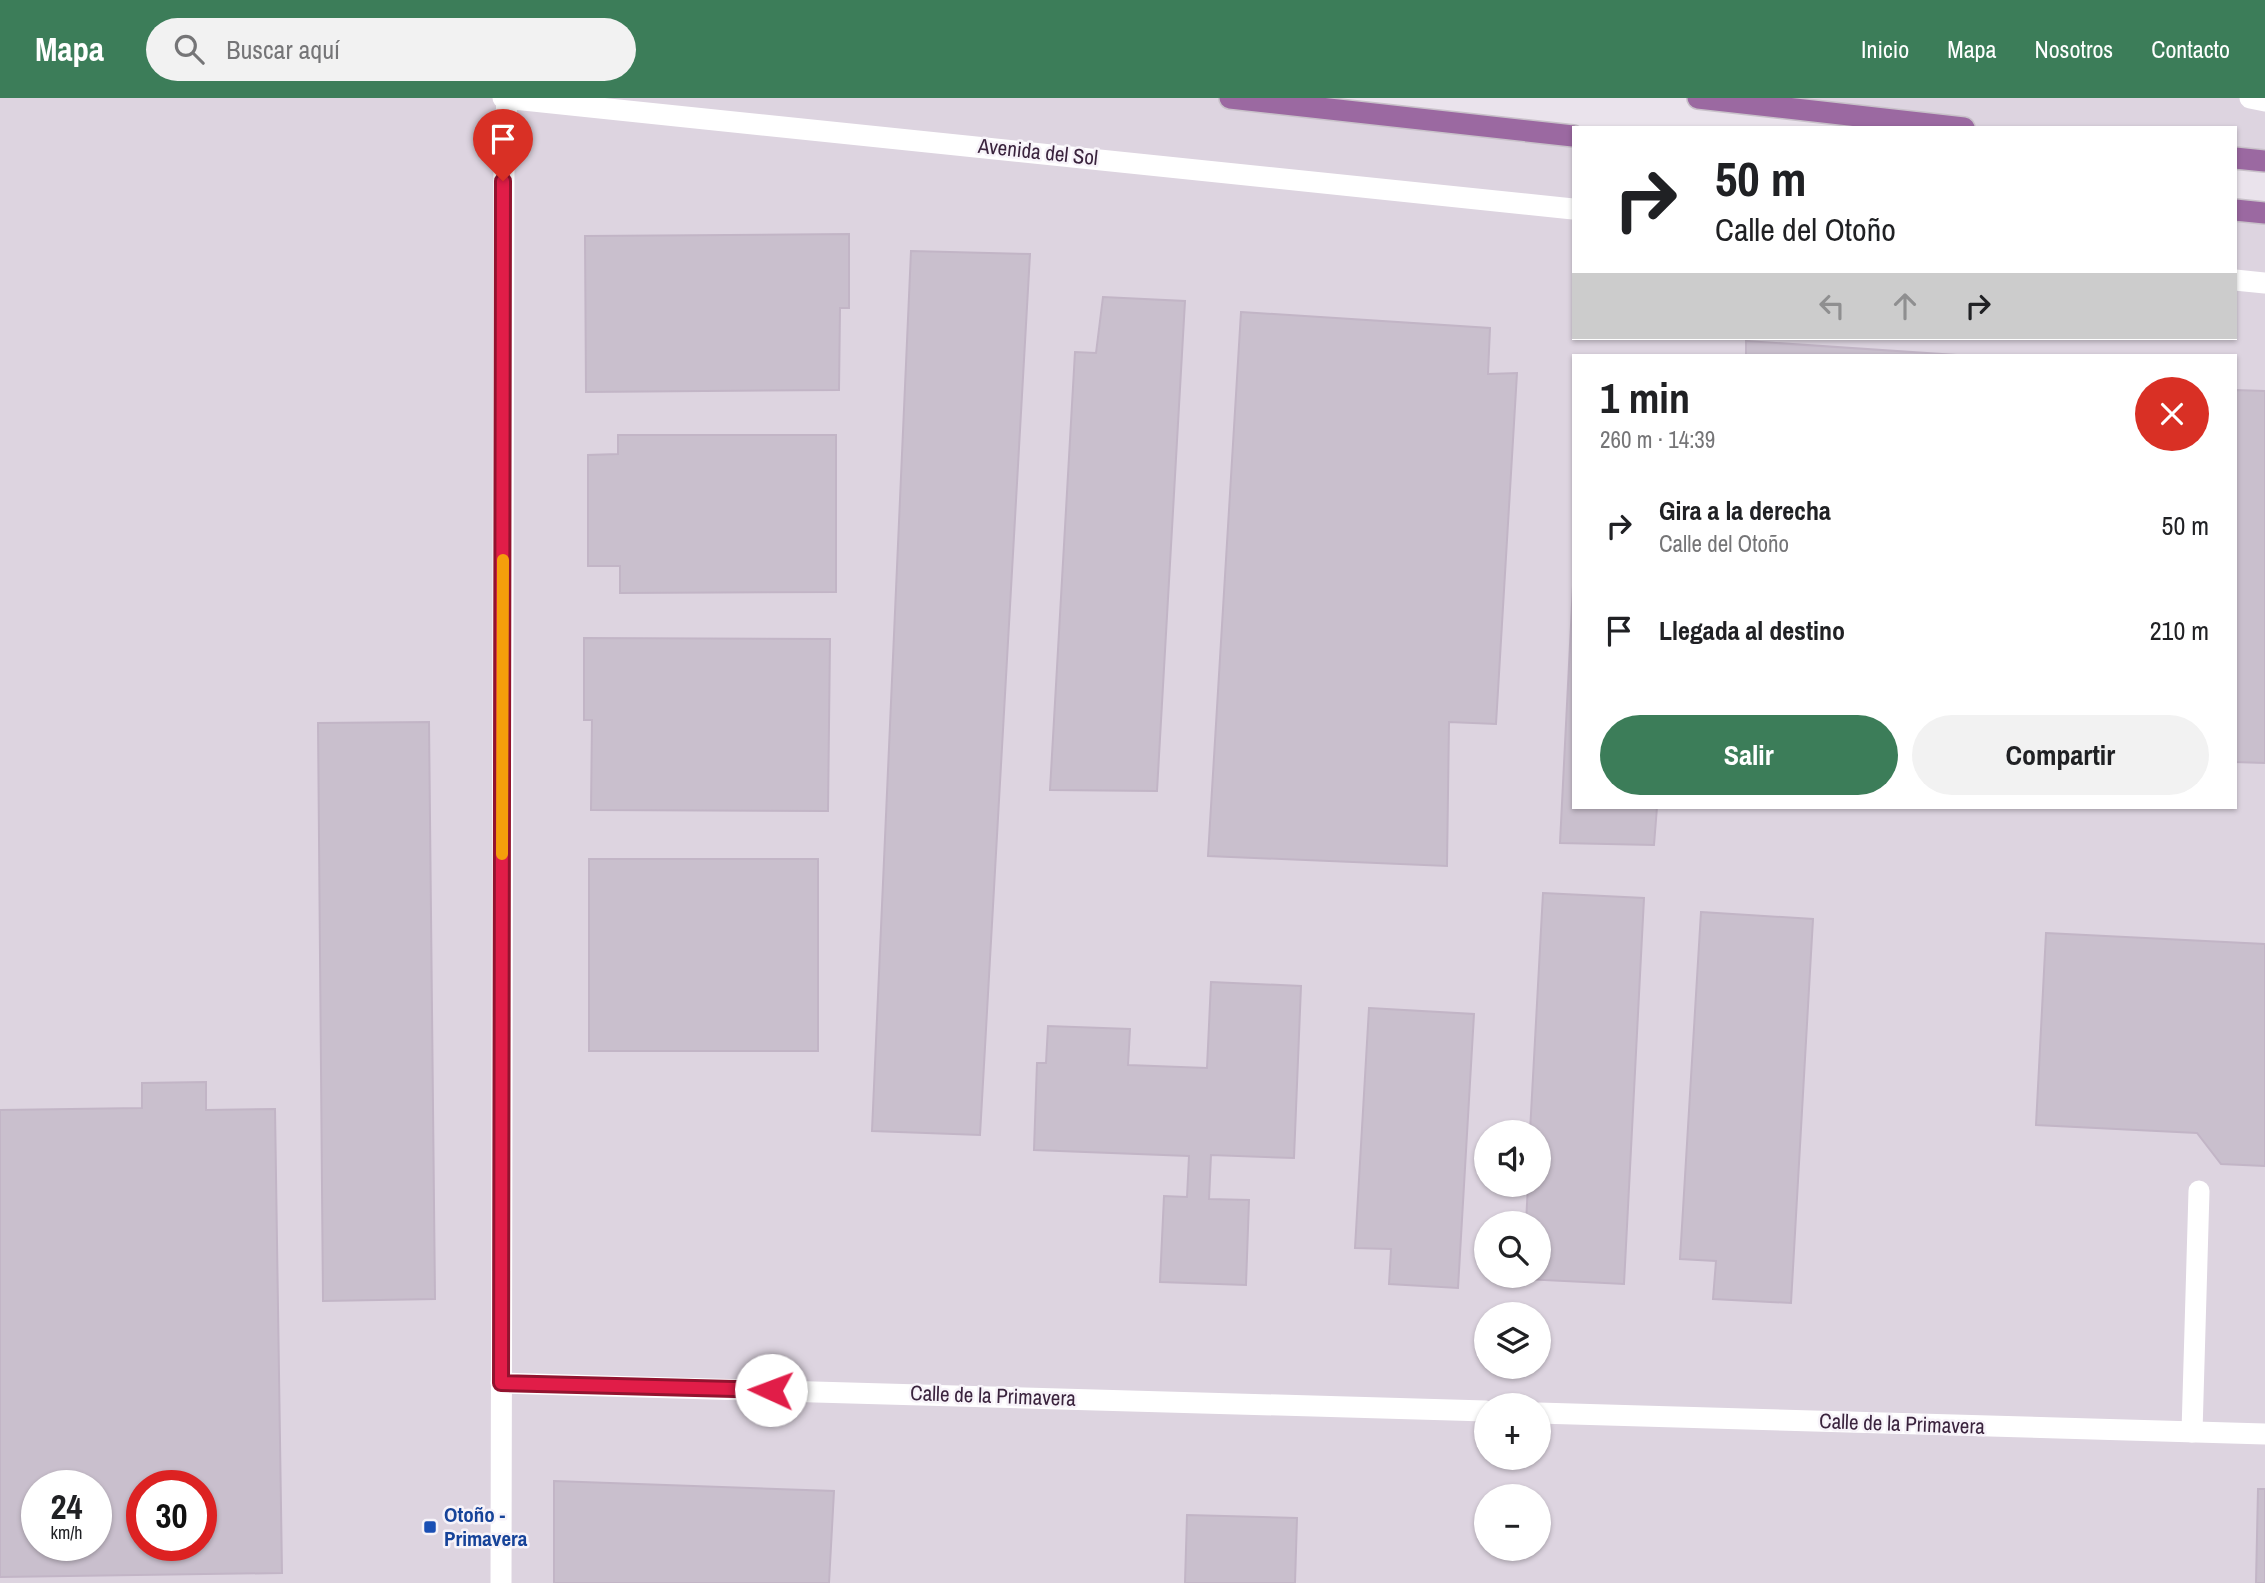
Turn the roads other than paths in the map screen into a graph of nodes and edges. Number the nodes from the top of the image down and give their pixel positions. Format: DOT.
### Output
graph roads {
  1 [pos="505,98"];
  2 [pos="1230,98"];
  3 [pos="1698,98"];
  4 [pos="2249,98"];
  5 [pos="2265,101"];
  6 [pos="1946,126"];
  7 [pos="1572,136"];
  8 [pos="2237,158"];
  9 [pos="2265,161"];
  10 [pos="1572,209"];
  11 [pos="2237,210"];
  12 [pos="2265,213"];
  13 [pos="2237,280"];
  14 [pos="2265,283"];
  15 [pos="2199,1191"];
  16 [pos="501,1383"];
  17 [pos="1474,1411"];
  18 [pos="1551,1413"];
  19 [pos="2192,1432"];
  20 [pos="2265,1434"];
  21 [pos="501,1583"];
  1 -- 10 [label="street, Avenida del Sol"];
  1 -- 16 [label="street"];
  2 -- 7 [label="main road"];
  3 -- 6 [label="main road"];
  4 -- 5 [label="street"];
  8 -- 9 [label="main road"];
  11 -- 12 [label="main road"];
  13 -- 14 [label="street"];
  15 -- 19 [label="street"];
  16 -- 17 [label="street, Calle de la Primavera"];
  16 -- 21 [label="street"];
  18 -- 19 [label="street, Calle de la Primavera"];
  19 -- 20 [label="street, Calle de la Primavera"];
}
